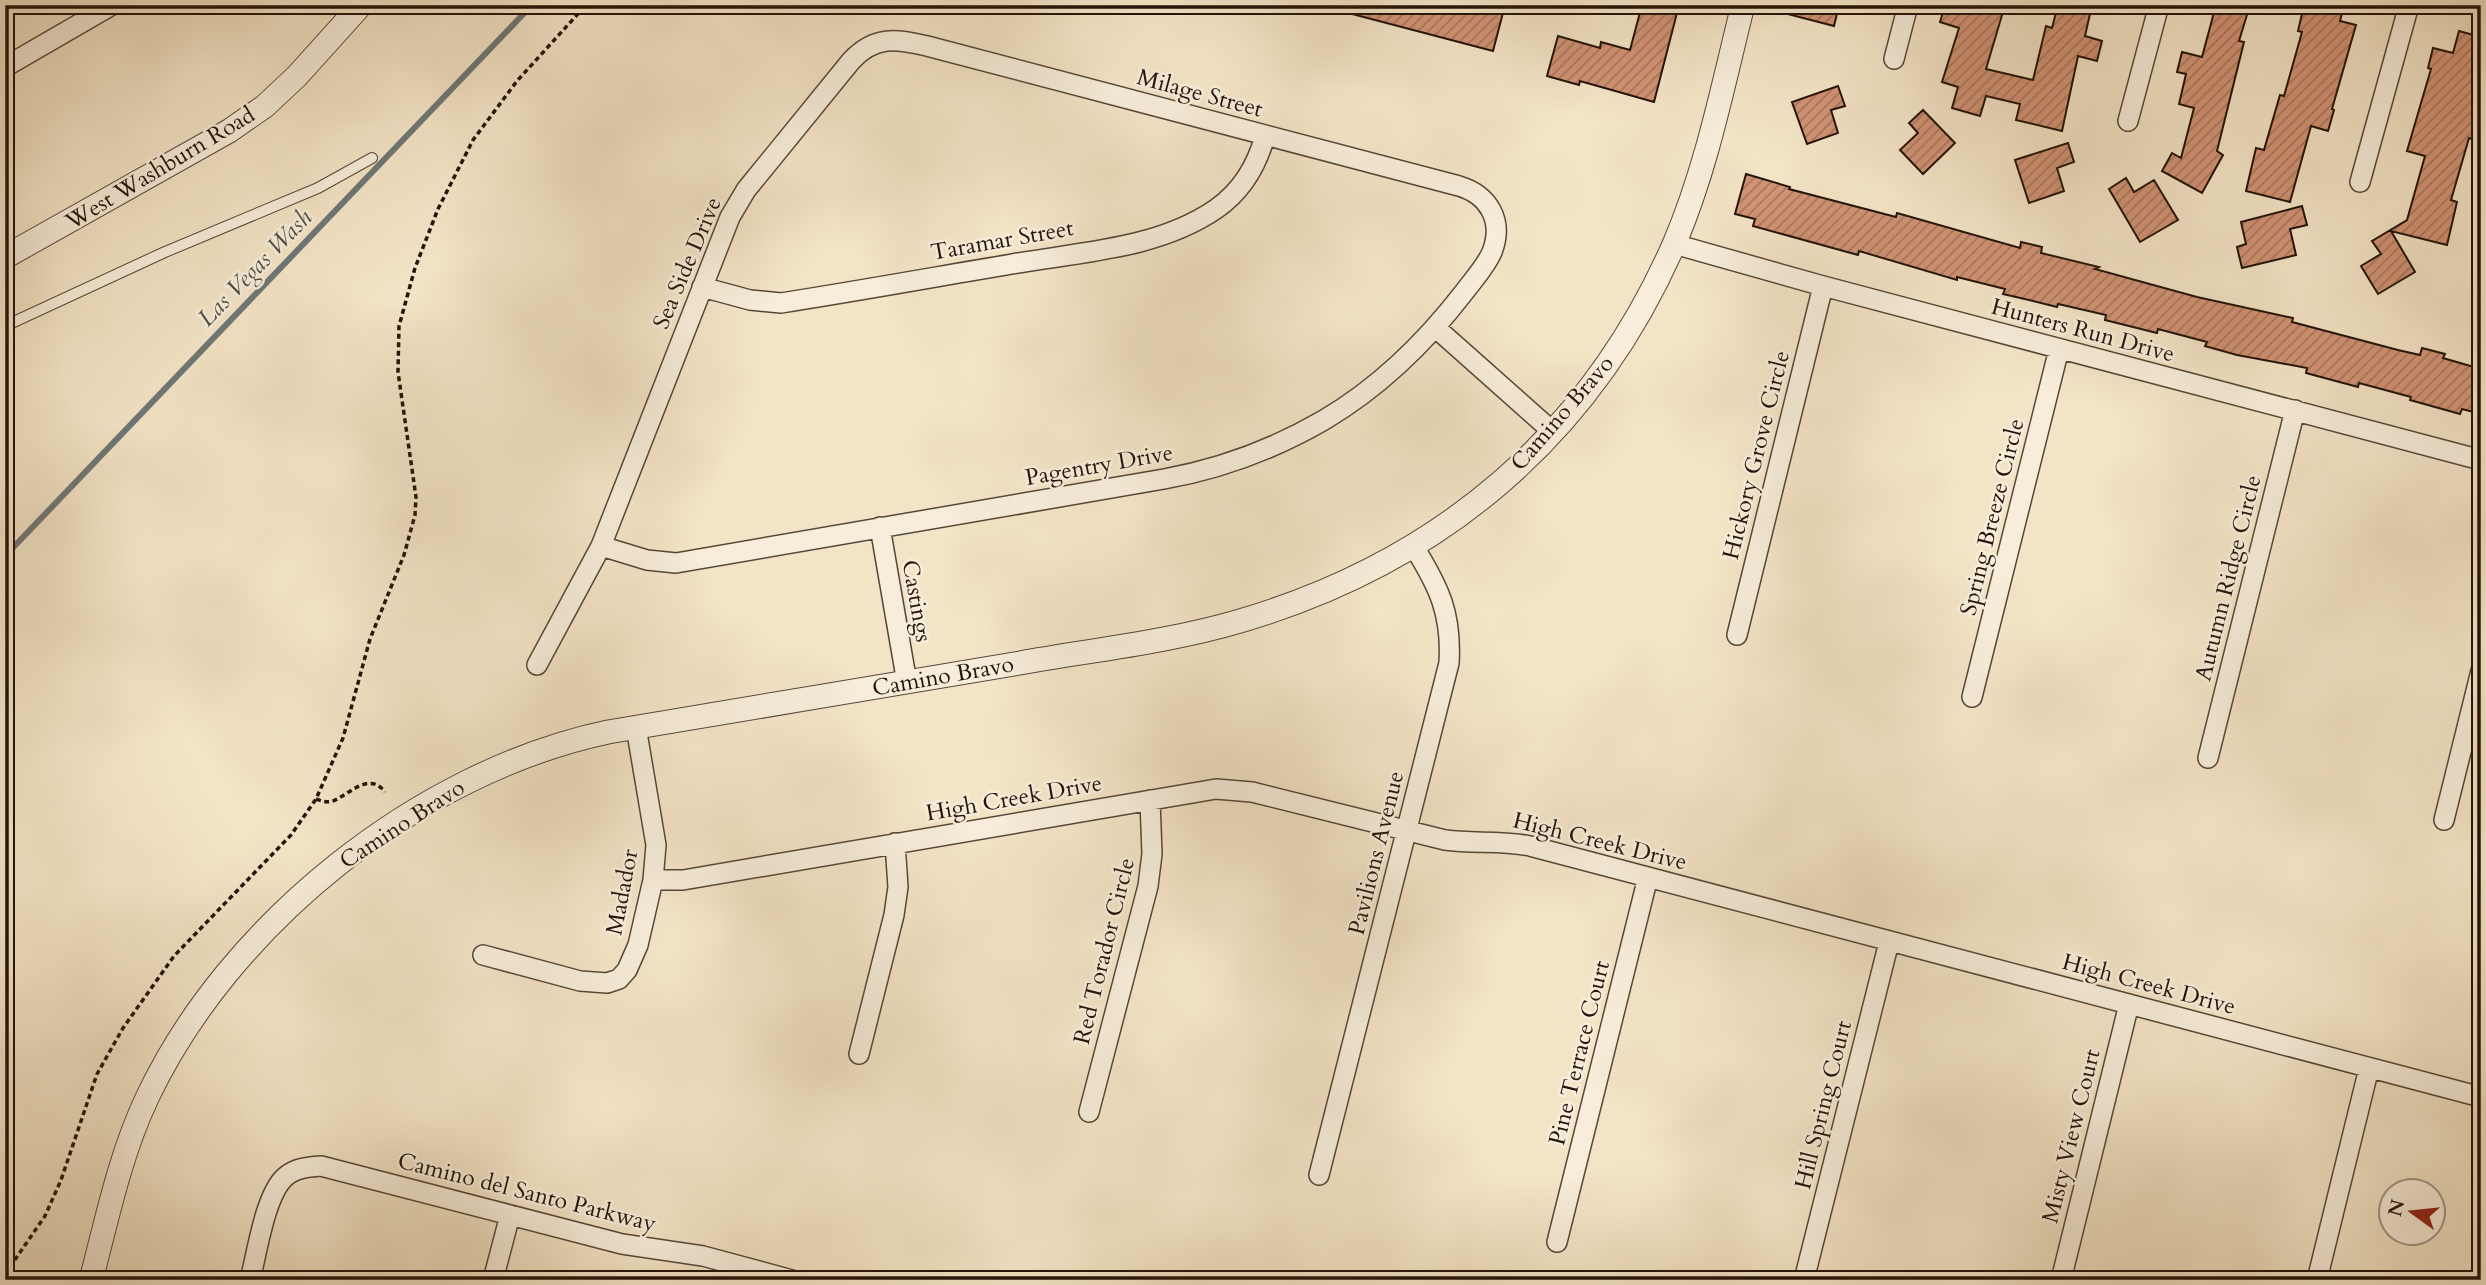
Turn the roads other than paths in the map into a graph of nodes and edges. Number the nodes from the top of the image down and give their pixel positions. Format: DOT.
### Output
graph roads {
  1 [pos="112,5"];
  2 [pos="361,5"];
  3 [pos="1743,5"];
  4 [pos="1908,5"];
  5 [pos="2159,5"];
  6 [pos="2409,5"];
  7 [pos="882,41"];
  8 [pos="1894,59"];
  9 [pos="5,67"];
  10 [pos="2128,121"];
  11 [pos="1265,135"];
  12 [pos="372,158"];
  13 [pos="2360,183"];
  14 [pos="1494,215"];
  15 [pos="1674,244"];
  16 [pos="5,257"];
  17 [pos="1823,286"];
  18 [pos="702,287"];
  19 [pos="5,326"];
  20 [pos="1436,328"];
  21 [pos="2059,349"];
  22 [pos="2295,410"];
  23 [pos="1553,432"];
  24 [pos="2481,460"];
  25 [pos="880,527"];
  26 [pos="601,546"];
  27 [pos="1414,547"];
  28 [pos="1737,635"];
  29 [pos="537,665"];
  30 [pos="2481,671"];
  31 [pos="906,683"];
  32 [pos="1972,697"];
  33 [pos="636,727"];
  34 [pos="2208,758"];
  35 [pos="1150,800"];
  36 [pos="2444,820"];
  37 [pos="1407,831"];
  38 [pos="895,843"];
  39 [pos="1648,877"];
  40 [pos="653,880"];
  41 [pos="1889,942"];
  42 [pos="483,955"];
  43 [pos="2129,1004"];
  44 [pos="859,1054"];
  45 [pos="2370,1068"];
  46 [pos="2481,1097"];
  47 [pos="1089,1112"];
  48 [pos="1319,1175"];
  49 [pos="510,1215"];
  50 [pos="1557,1242"];
  51 [pos="728,1272"];
  52 [pos="91,1280"];
  53 [pos="250,1280"];
  54 [pos="493,1280"];
  55 [pos="792,1280"];
  56 [pos="1804,1280"];
  57 [pos="2060,1280"];
  58 [pos="2317,1280"];
  1 -- 9 [label="street"];
  2 -- 16 [label="street, West Washburn Road"];
  3 -- 15 [label="street, Camino Bravo"];
  4 -- 8 [label="street"];
  5 -- 10 [label="street"];
  6 -- 13 [label="street"];
  7 -- 11 [label="street, Milage Street"];
  7 -- 18 [label="street, Sea Side Drive"];
  11 -- 14 [label="street, Milage Street"];
  11 -- 18 [label="street, Taramar Street"];
  12 -- 19 [label="lane"];
  14 -- 20 [label="street, Pagentry Drive"];
  15 -- 17 [label="street, Hunters Run Drive"];
  15 -- 23 [label="street, Camino Bravo"];
  17 -- 21 [label="street, Hunters Run Drive"];
  17 -- 28 [label="street, Hickory Grove Circle"];
  18 -- 26 [label="street, Sea Side Drive"];
  20 -- 23 [label="street"];
  20 -- 25 [label="street, Pagentry Drive"];
  21 -- 22 [label="street, Hunters Run Drive"];
  21 -- 32 [label="street, Spring Breeze Circle"];
  22 -- 24 [label="street, Hunters Run Drive"];
  22 -- 34 [label="street, Autumn Ridge Circle"];
  23 -- 27 [label="street, Camino Bravo"];
  25 -- 26 [label="street, Pagentry Drive"];
  25 -- 31 [label="street, Castings"];
  26 -- 29 [label="street, Sea Side Drive"];
  27 -- 31 [label="street, Camino Bravo"];
  27 -- 37 [label="street, Pavilions Avenue"];
  30 -- 36 [label="street"];
  31 -- 33 [label="street, Camino Bravo"];
  33 -- 40 [label="street, Madador"];
  33 -- 52 [label="street, Camino Bravo"];
  35 -- 37 [label="street, High Creek Drive"];
  35 -- 38 [label="street, High Creek Drive"];
  35 -- 47 [label="street, Red Torador Circle"];
  37 -- 39 [label="street, High Creek Drive"];
  37 -- 48 [label="street, Pavilions Avenue"];
  38 -- 40 [label="street, High Creek Drive"];
  38 -- 44 [label="street"];
  39 -- 41 [label="street, High Creek Drive"];
  39 -- 50 [label="street, Pine Terrace Court"];
  40 -- 42 [label="street, Madador"];
  41 -- 43 [label="street, High Creek Drive"];
  41 -- 56 [label="street, Hill Spring Court"];
  43 -- 45 [label="street, High Creek Drive"];
  43 -- 57 [label="street, Misty View Court"];
  45 -- 46 [label="street, High Creek Drive"];
  45 -- 58 [label="street"];
  49 -- 51 [label="street, Camino del Santo Parkway"];
  49 -- 53 [label="street, Camino del Santo Parkway"];
  49 -- 54 [label="street"];
  51 -- 55 [label="street, Camino del Santo Parkway"];
}
